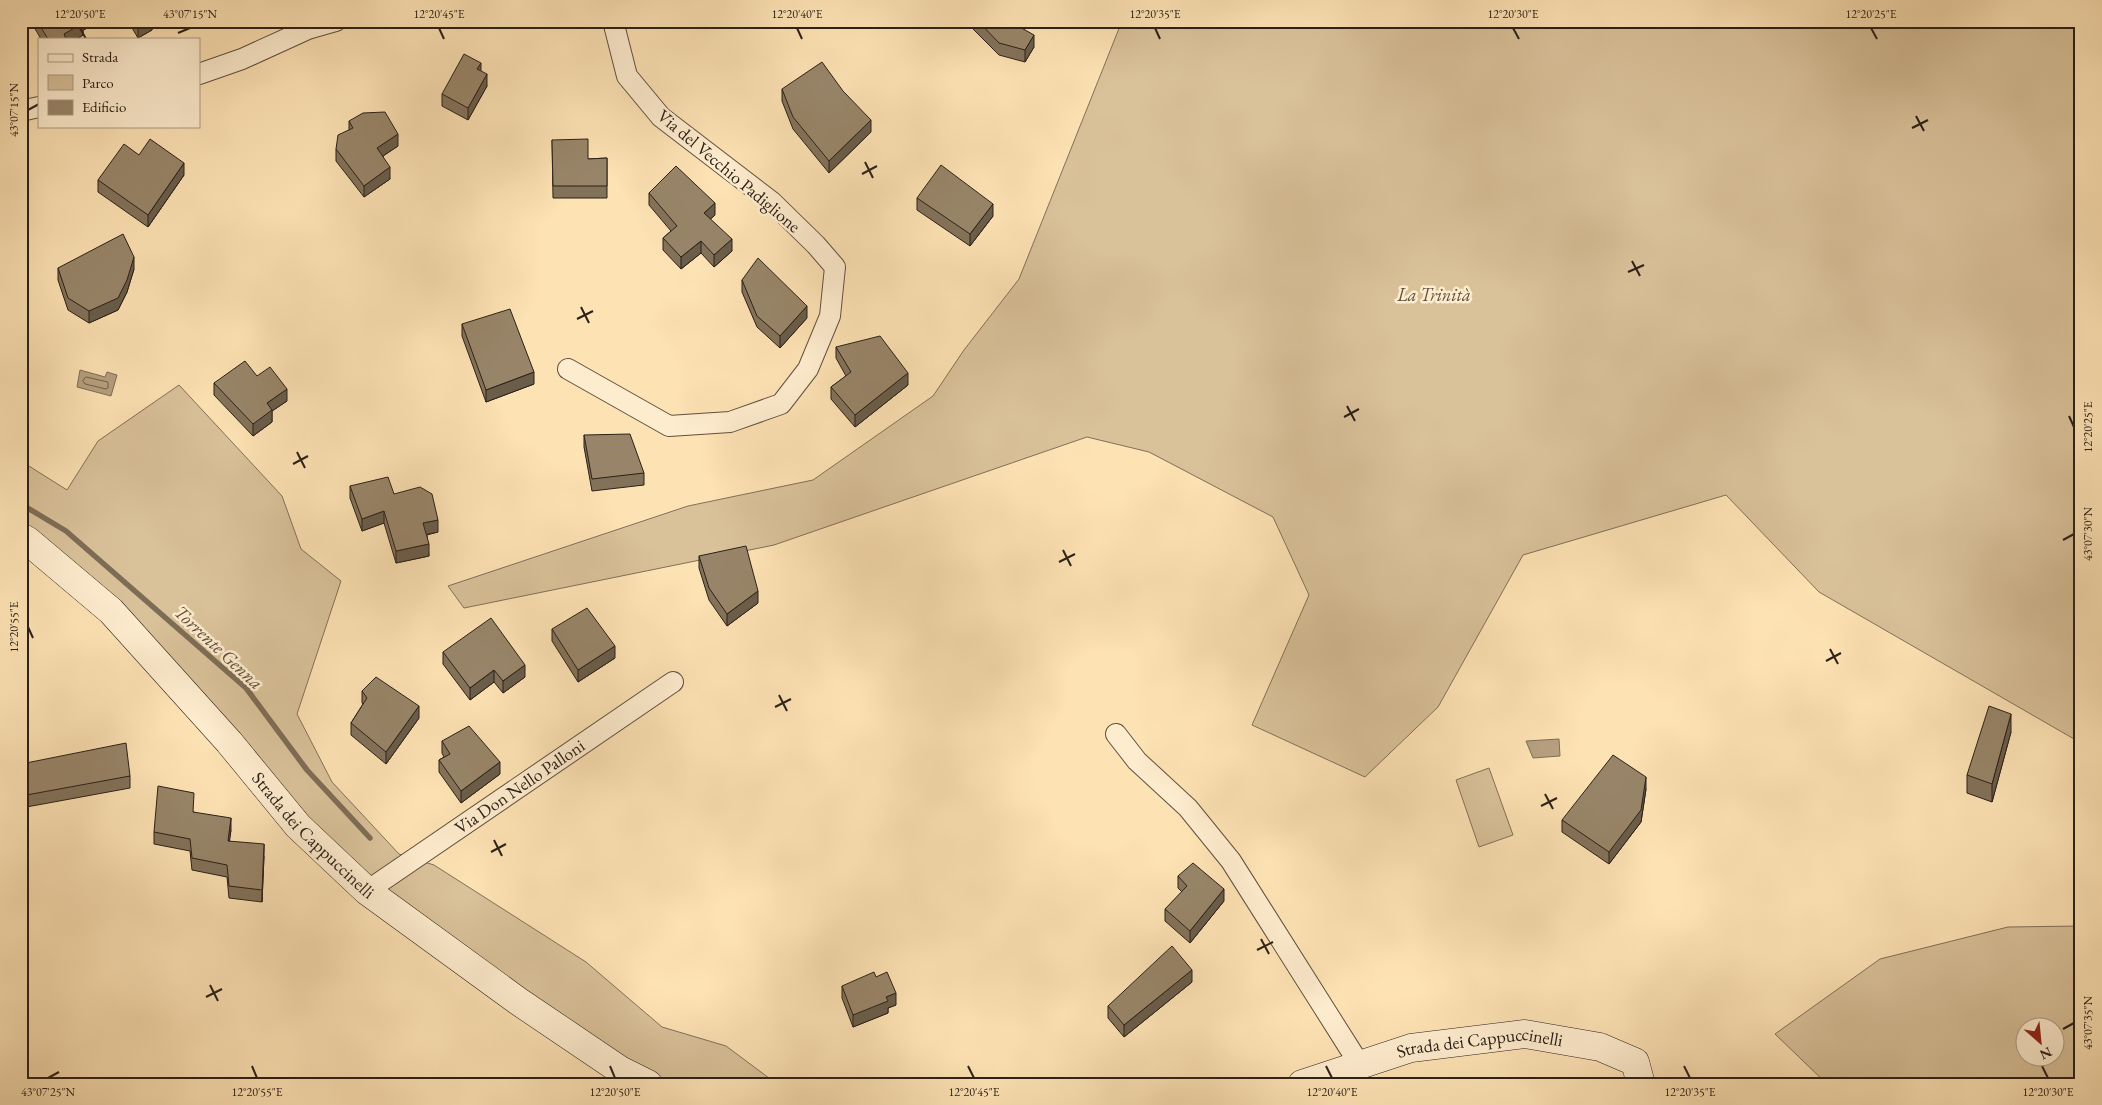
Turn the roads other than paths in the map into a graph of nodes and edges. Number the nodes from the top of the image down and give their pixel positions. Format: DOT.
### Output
graph roads {
  1 [pos="336,21"];
  2 [pos="613,21"];
  3 [pos="200,74"];
  4 [pos="38,107"];
  5 [pos="21,111"];
  6 [pos="568,369"];
  7 [pos="21,537"];
  8 [pos="673,682"];
  9 [pos="1116,734"];
  10 [pos="367,891"];
  11 [pos="1360,1065"];
  12 [pos="648,1084"];
  13 [pos="1302,1084"];
  14 [pos="1641,1084"];
  1 -- 3 [label="street"];
  2 -- 6 [label="street, Via del Vecchio Padiglione"];
  4 -- 5 [label="street"];
  7 -- 10 [label="street, Strada dei Cappuccinelli"];
  8 -- 10 [label="street, Via Don Nello Palloni"];
  9 -- 11 [label="street"];
  10 -- 12 [label="street, Strada dei Cappuccinelli"];
  11 -- 13 [label="street, Strada dei Cappuccinelli"];
  11 -- 14 [label="street, Strada dei Cappuccinelli"];
}
